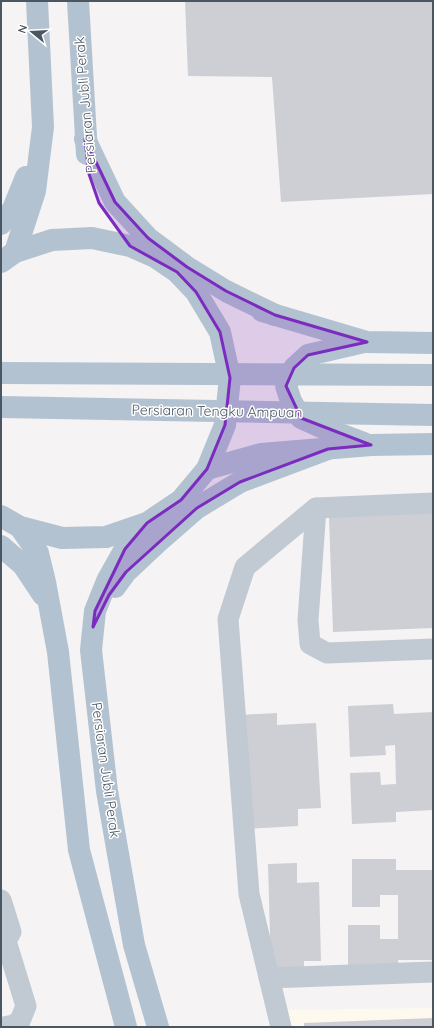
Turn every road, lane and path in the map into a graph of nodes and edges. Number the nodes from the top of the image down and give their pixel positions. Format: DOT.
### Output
graph roads {
  1 [pos="38,1"];
  2 [pos="78,1"];
  3 [pos="43,127"];
  4 [pos="85,139"];
  5 [pos="1,224"];
  6 [pos="130,246"];
  7 [pos="8,257"];
  8 [pos="196,292"];
  9 [pos="275,315"];
  10 [pos="367,342"];
  11 [pos="433,343"];
  12 [pos="1,373"];
  13 [pos="433,375"];
  14 [pos="1,407"];
  15 [pos="433,415"];
  16 [pos="433,444"];
  17 [pos="371,445"];
  18 [pos="328,449"];
  19 [pos="207,469"];
  20 [pos="433,503"];
  21 [pos="316,508"];
  22 [pos="1,516"];
  23 [pos="147,523"];
  24 [pos="20,527"];
  25 [pos="1,546"];
  26 [pos="49,605"];
  27 [pos="93,627"];
  28 [pos="433,649"];
  29 [pos="1,900"];
  30 [pos="4,941"];
  31 [pos="433,972"];
  32 [pos="269,978"];
  33 [pos="4,1027"];
  34 [pos="126,1027"];
  35 [pos="158,1027"];
  36 [pos="281,1027"];
  1 -- 3 [label="main road"];
  2 -- 4 [label="main road, Persiaran Jubli Perak"];
  3 -- 5 [label="main road"];
  3 -- 7 [label="main road"];
  4 -- 6 [label="main road, Persiaran Jubli Perak"];
  4 -- 9 [label="main road"];
  6 -- 7 [label="main road"];
  6 -- 8 [label="main road"];
  8 -- 9 [label="main road"];
  8 -- 19 [label="main road"];
  9 -- 10 [label="main road"];
  10 -- 11 [label="main road"];
  10 -- 17 [label="main road"];
  12 -- 13 [label="main road"];
  14 -- 15 [label="main road, Persiaran Tengku Ampuan"];
  16 -- 17 [label="main road"];
  17 -- 18 [label="main road"];
  18 -- 19 [label="main road"];
  18 -- 27 [label="main road"];
  19 -- 23 [label="main road"];
  20 -- 21 [label="street"];
  21 -- 28 [label="street"];
  21 -- 32 [label="street"];
  22 -- 24 [label="main road"];
  23 -- 24 [label="main road"];
  23 -- 27 [label="main road, Persiaran Jubli Perak"];
  24 -- 26 [label="main road"];
  25 -- 26 [label="main road"];
  26 -- 34 [label="main road"];
  27 -- 35 [label="main road, Persiaran Jubli Perak"];
  29 -- 30 [label="street"];
  30 -- 33 [label="street"];
  31 -- 32 [label="street"];
  32 -- 36 [label="street"];
}
